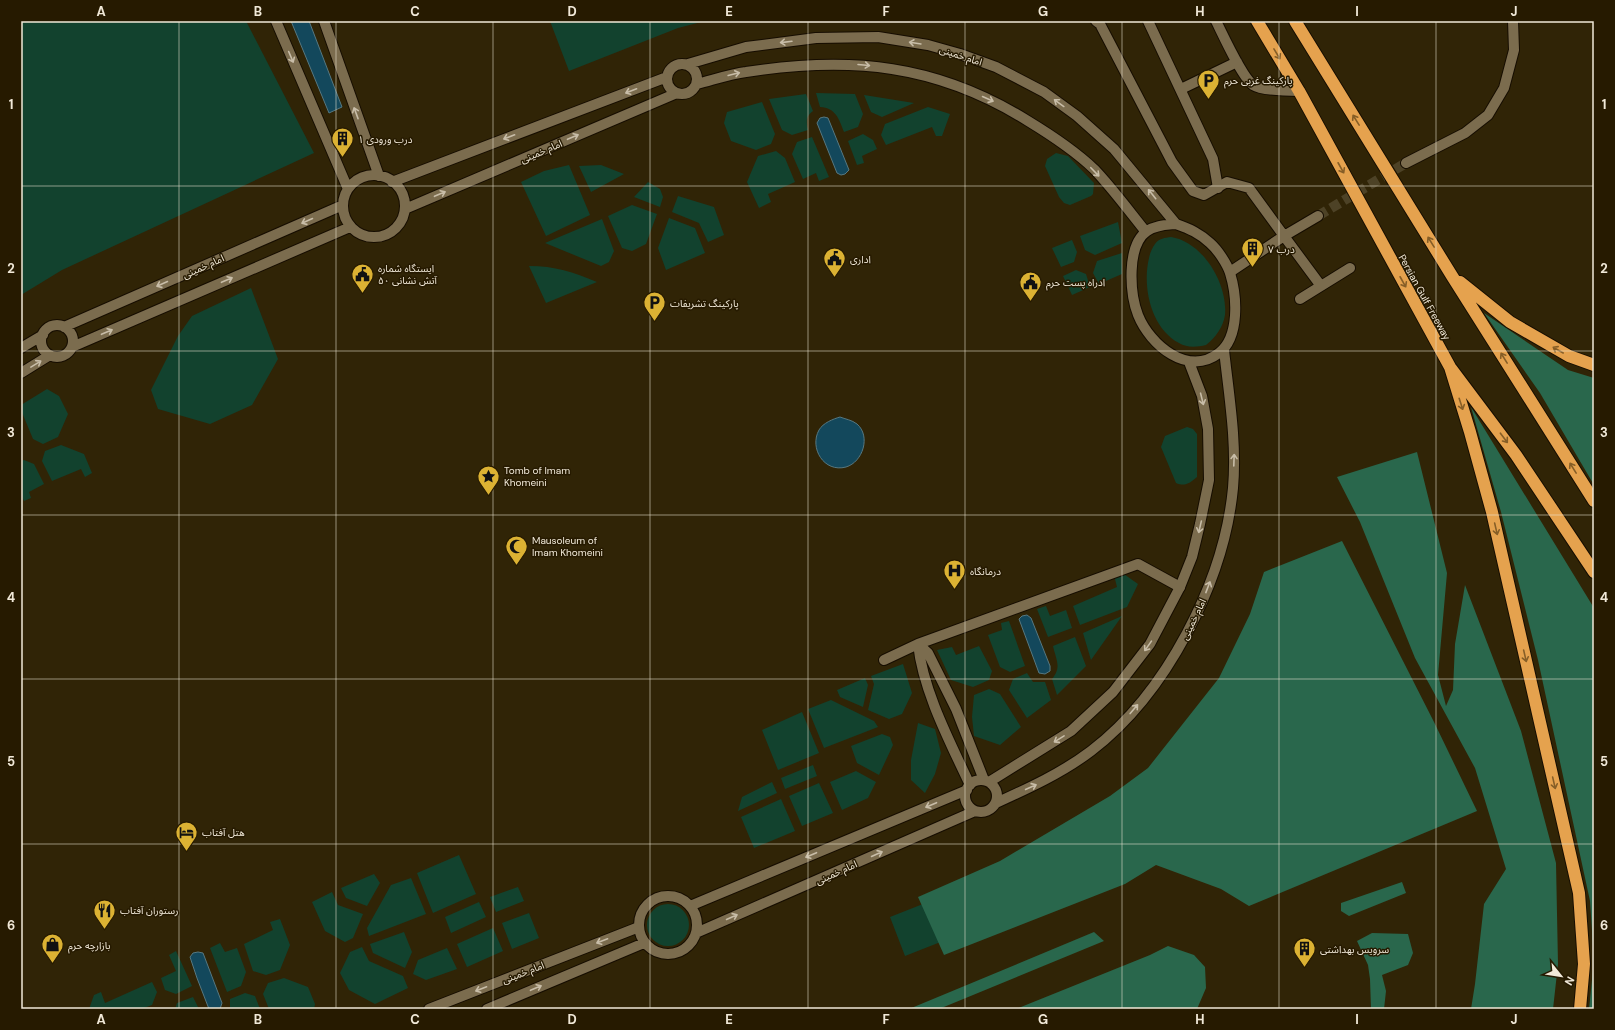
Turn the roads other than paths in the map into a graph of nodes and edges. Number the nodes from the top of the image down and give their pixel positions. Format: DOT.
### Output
graph roads {
  1 [pos="276,21"];
  2 [pos="324,21"];
  3 [pos="1148,21"];
  4 [pos="1216,21"];
  5 [pos="1257,21"];
  6 [pos="1295,21"];
  7 [pos="1513,21"];
  8 [pos="1098,22"];
  9 [pos="1237,62"];
  10 [pos="688,64"];
  11 [pos="667,77"];
  12 [pos="696,84"];
  13 [pos="1181,90"];
  14 [pos="1299,91"];
  15 [pos="677,93"];
  16 [pos="1406,163"];
  17 [pos="379,176"];
  18 [pos="392,182"];
  19 [pos="1218,188"];
  20 [pos="348,189"];
  21 [pos="343,205"];
  22 [pos="404,209"];
  23 [pos="1318,216"];
  24 [pos="1176,224"];
  25 [pos="350,227"];
  26 [pos="1146,232"];
  27 [pos="1284,236"];
  28 [pos="1350,268"];
  29 [pos="1230,272"];
  30 [pos="1452,276"];
  31 [pos="1321,286"];
  32 [pos="1300,299"];
  33 [pos="64,327"];
  34 [pos="43,335"];
  35 [pos="72,347"];
  36 [pos="21,348"];
  37 [pos="1224,350"];
  38 [pos="50,355"];
  39 [pos="1189,362"];
  40 [pos="1594,365"];
  41 [pos="1450,367"];
  42 [pos="21,373"];
  43 [pos="1594,501"];
  44 [pos="1594,572"];
  45 [pos="1180,587"];
  46 [pos="918,644"];
  47 [pos="884,660"];
  48 [pos="987,781"];
  49 [pos="968,788"];
  50 [pos="996,803"];
  51 [pos="975,811"];
  52 [pos="690,906"];
  53 [pos="639,927"];
  54 [pos="696,933"];
  55 [pos="644,943"];
  56 [pos="429,1009"];
  57 [pos="487,1009"];
  58 [pos="1580,1009"];
  1 -- 20 [label="street, one-way"];
  17 -- 2 [label="street, one-way"];
  3 -- 13 [label="street"];
  4 -- 9 [label="street"];
  5 -- 14 [label="highway, Persian Gulf Freeway, one-way"];
  30 -- 6 [label="highway, one-way"];
  7 -- 16 [label="street"];
  8 -- 19 [label="street"];
  9 -- 13 [label="street"];
  9 -- 14 [label="street"];
  10 -- 11 [label="street"];
  10 -- 12 [label="street"];
  24 -- 10 [label="street, امام خمینی, one-way"];
  11 -- 15 [label="street"];
  11 -- 18 [label="street, one-way"];
  12 -- 15 [label="street"];
  12 -- 26 [label="street, one-way"];
  13 -- 19 [label="street"];
  14 -- 41 [label="highway, Persian Gulf Freeway, one-way"];
  22 -- 15 [label="street, امام خمینی, one-way"];
  17 -- 18 [label="street"];
  17 -- 20 [label="street"];
  18 -- 22 [label="street"];
  19 -- 27 [label="street"];
  20 -- 21 [label="street"];
  21 -- 25 [label="street"];
  21 -- 33 [label="street, امام خمینی, one-way"];
  22 -- 25 [label="street"];
  23 -- 27 [label="street"];
  24 -- 26 [label="street"];
  24 -- 29 [label="street"];
  35 -- 25 [label="street, one-way"];
  26 -- 39 [label="street"];
  27 -- 29 [label="street"];
  27 -- 31 [label="street"];
  28 -- 31 [label="street"];
  29 -- 37 [label="street"];
  40 -- 30 [label="highway, one-way"];
  43 -- 30 [label="highway, one-way"];
  31 -- 32 [label="street"];
  33 -- 34 [label="street"];
  33 -- 35 [label="street"];
  34 -- 36 [label="street"];
  34 -- 38 [label="street"];
  35 -- 38 [label="street"];
  37 -- 39 [label="street"];
  50 -- 37 [label="street, امام خمینی, one-way"];
  42 -- 38 [label="street, one-way"];
  39 -- 45 [label="street, one-way"];
  41 -- 44 [label="highway, Persian Gulf Freeway, one-way"];
  41 -- 58 [label="highway, one-way"];
  45 -- 46 [label="street"];
  45 -- 48 [label="street, one-way"];
  46 -- 47 [label="street"];
  46 -- 48 [label="street"];
  46 -- 49 [label="street"];
  48 -- 49 [label="street"];
  48 -- 50 [label="street"];
  49 -- 51 [label="street"];
  49 -- 52 [label="street, one-way"];
  50 -- 51 [label="street"];
  54 -- 51 [label="street, امام خمینی, one-way"];
  52 -- 53 [label="street"];
  52 -- 54 [label="street"];
  53 -- 55 [label="street"];
  53 -- 56 [label="street, امام خمینی, one-way"];
  54 -- 55 [label="street"];
  57 -- 55 [label="street, امام خمینی, one-way"];
}
